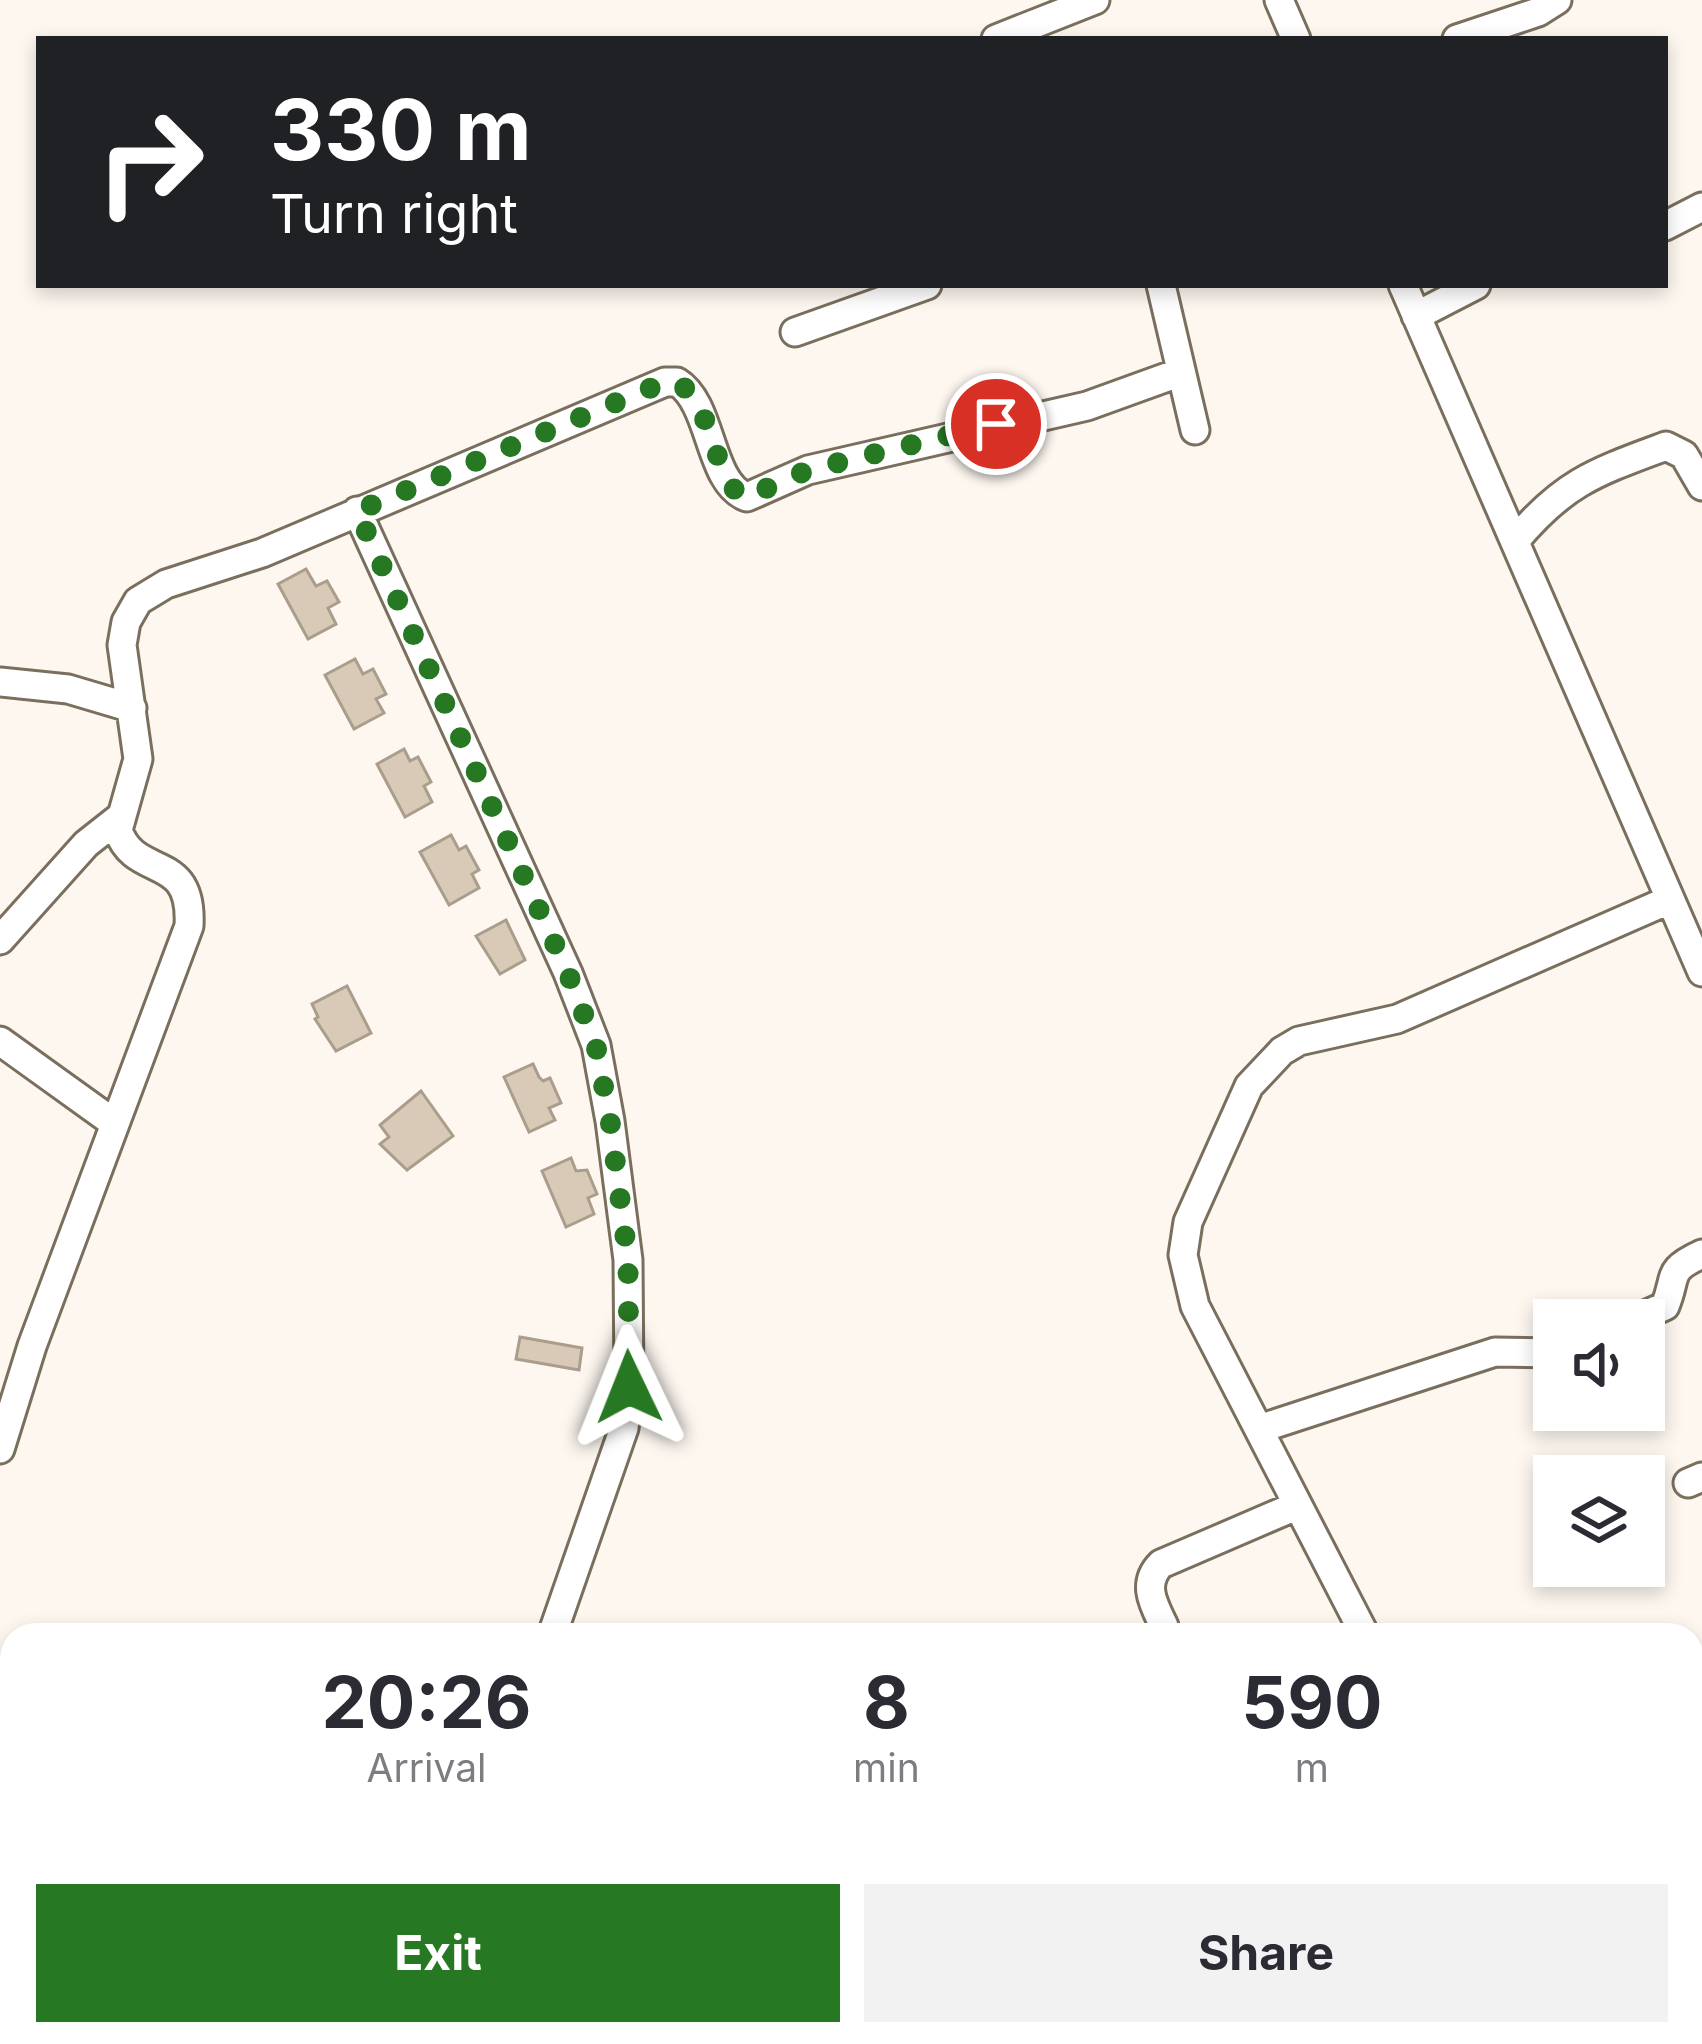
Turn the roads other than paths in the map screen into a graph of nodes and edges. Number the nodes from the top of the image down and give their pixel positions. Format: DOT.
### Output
graph roads {
  1 [pos="1095,0"];
  2 [pos="1279,0"];
  3 [pos="1557,0"];
  4 [pos="1071,26"];
  5 [pos="1013,36"];
  6 [pos="1296,36"];
  7 [pos="1466,36"];
  8 [pos="1702,207"];
  9 [pos="1668,224"];
  10 [pos="919,288"];
  11 [pos="1162,288"];
  12 [pos="1404,288"];
  13 [pos="1470,288"];
  14 [pos="1417,316"];
  15 [pos="795,332"];
  16 [pos="1181,372"];
  17 [pos="1195,430"];
  18 [pos="1702,486"];
  19 [pos="357,511"];
  20 [pos="1516,541"];
  21 [pos="0,682"];
  22 [pos="132,708"];
  23 [pos="119,818"];
  24 [pos="1669,900"];
  25 [pos="0,940"];
  26 [pos="1702,972"];
  27 [pos="0,1041"];
  28 [pos="114,1123"];
  29 [pos="1702,1254"];
  30 [pos="1665,1306"];
  31 [pos="1533,1353"];
  32 [pos="1259,1429"];
  33 [pos="0,1449"];
  34 [pos="1296,1506"];
  35 [pos="556,1623"];
  36 [pos="1162,1623"];
  37 [pos="1358,1623"];
  1 -- 4 [label="street"];
  2 -- 6 [label="street"];
  3 -- 7 [label="street"];
  4 -- 5 [label="street"];
  8 -- 9 [label="street"];
  10 -- 15 [label="street"];
  11 -- 16 [label="street"];
  12 -- 14 [label="street"];
  13 -- 14 [label="street"];
  14 -- 20 [label="street"];
  16 -- 17 [label="street"];
  16 -- 19 [label="street"];
  18 -- 20 [label="street"];
  19 -- 22 [label="street"];
  19 -- 35 [label="street"];
  20 -- 24 [label="street"];
  21 -- 22 [label="street"];
  22 -- 23 [label="street"];
  23 -- 25 [label="street"];
  23 -- 28 [label="street"];
  24 -- 26 [label="street"];
  24 -- 32 [label="street"];
  27 -- 28 [label="street"];
  28 -- 33 [label="street"];
  29 -- 30 [label="street"];
  31 -- 32 [label="street"];
  32 -- 34 [label="street"];
  34 -- 36 [label="street"];
  34 -- 37 [label="street"];
}
